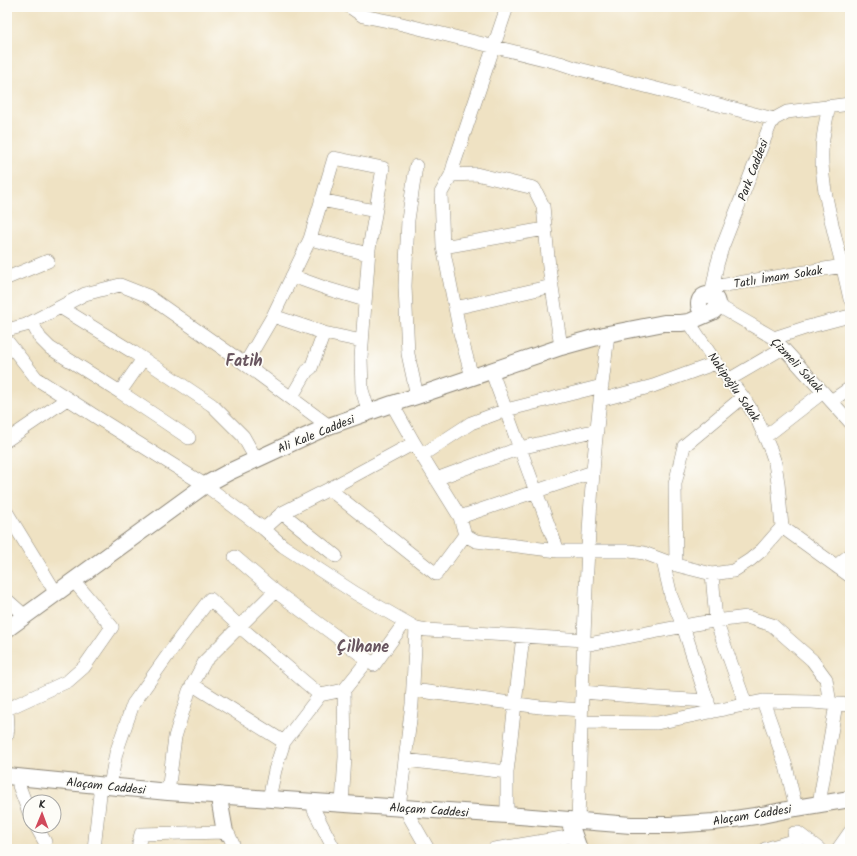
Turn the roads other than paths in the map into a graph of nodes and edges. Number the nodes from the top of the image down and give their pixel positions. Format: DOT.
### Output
graph roads {
  1 [pos="350,7"];
  2 [pos="507,7"];
  3 [pos="494,47"];
  4 [pos="850,104"];
  5 [pos="828,106"];
  6 [pos="774,119"];
  7 [pos="416,166"];
  8 [pos="451,175"];
  9 [pos="321,200"];
  10 [pos="375,211"];
  11 [pos="545,229"];
  12 [pos="310,239"];
  13 [pos="443,247"];
  14 [pos="368,254"];
  15 [pos="48,261"];
  16 [pos="843,266"];
  17 [pos="292,276"];
  18 [pos="7,278"];
  19 [pos="552,286"];
  20 [pos="850,299"];
  21 [pos="365,300"];
  22 [pos="710,300"];
  23 [pos="60,307"];
  24 [pos="455,308"];
  25 [pos="273,316"];
  26 [pos="850,316"];
  27 [pos="32,322"];
  28 [pos="689,322"];
  29 [pos="664,323"];
  30 [pos="7,330"];
  31 [pos="324,333"];
  32 [pos="608,334"];
  33 [pos="774,338"];
  34 [pos="362,341"];
  35 [pos="7,342"];
  36 [pos="560,347"];
  37 [pos="783,348"];
  38 [pos="143,359"];
  39 [pos="716,362"];
  40 [pos="246,364"];
  41 [pos="491,370"];
  42 [pos="472,377"];
  43 [pos="730,380"];
  44 [pos="602,386"];
  45 [pos="850,388"];
  46 [pos="120,392"];
  47 [pos="417,396"];
  48 [pos="743,397"];
  49 [pos="827,397"];
  50 [pos="67,398"];
  51 [pos="291,398"];
  52 [pos="600,400"];
  53 [pos="392,404"];
  54 [pos="506,410"];
  55 [pos="369,413"];
  56 [pos="850,422"];
  57 [pos="330,426"];
  58 [pos="597,430"];
  59 [pos="765,436"];
  60 [pos="189,438"];
  61 [pos="7,440"];
  62 [pos="414,443"];
  63 [pos="520,448"];
  64 [pos="422,455"];
  65 [pos="256,459"];
  66 [pos="593,472"];
  67 [pos="436,479"];
  68 [pos="206,485"];
  69 [pos="329,489"];
  70 [pos="536,491"];
  71 [pos="282,513"];
  72 [pos="7,514"];
  73 [pos="460,517"];
  74 [pos="782,527"];
  75 [pos="264,529"];
  76 [pos="465,535"];
  77 [pos="558,551"];
  78 [pos="588,552"];
  79 [pos="850,555"];
  80 [pos="336,556"];
  81 [pos="235,557"];
  82 [pos="663,561"];
  83 [pos="676,566"];
  84 [pos="837,567"];
  85 [pos="712,574"];
  86 [pos="850,576"];
  87 [pos="74,581"];
  88 [pos="275,591"];
  89 [pos="56,593"];
  90 [pos="7,600"];
  91 [pos="25,616"];
  92 [pos="716,621"];
  93 [pos="411,625"];
  94 [pos="240,626"];
  95 [pos="683,626"];
  96 [pos="7,629"];
  97 [pos="523,636"];
  98 [pos="584,643"];
  99 [pos="368,660"];
  100 [pos="192,685"];
  101 [pos="344,690"];
  102 [pos="413,690"];
  103 [pos="582,692"];
  104 [pos="320,695"];
  105 [pos="763,701"];
  106 [pos="514,704"];
  107 [pos="833,704"];
  108 [pos="746,705"];
  109 [pos="850,705"];
  110 [pos="710,706"];
  111 [pos="581,716"];
  112 [pos="7,735"];
  113 [pos="284,742"];
  114 [pos="405,760"];
  115 [pos="507,772"];
  116 [pos="11,782"];
  117 [pos="102,788"];
  118 [pos="168,792"];
  119 [pos="269,799"];
  120 [pos="850,799"];
  121 [pos="220,800"];
  122 [pos="22,801"];
  123 [pos="342,804"];
  124 [pos="819,804"];
  125 [pos="796,808"];
  126 [pos="314,810"];
  127 [pos="404,812"];
  128 [pos="507,815"];
  129 [pos="574,831"];
  130 [pos="225,832"];
  131 [pos="850,832"];
  132 [pos="40,834"];
  133 [pos="558,838"];
  134 [pos="45,842"];
  135 [pos="94,849"];
  136 [pos="138,849"];
  137 [pos="235,849"];
  138 [pos="334,849"];
  139 [pos="428,849"];
  140 [pos="494,849"];
  141 [pos="545,849"];
  142 [pos="765,849"];
  143 [pos="819,849"];
  144 [pos="838,849"];
  1 -- 3 [label="street"];
  2 -- 3 [label="street"];
  3 -- 6 [label="street"];
  3 -- 8 [label="street"];
  4 -- 5 [label="street"];
  5 -- 6 [label="street"];
  5 -- 16 [label="street"];
  6 -- 22 [label="street, Park Caddesi"];
  7 -- 47 [label="street"];
  8 -- 11 [label="street"];
  8 -- 13 [label="street"];
  9 -- 10 [label="street"];
  9 -- 10 [label="street"];
  9 -- 12 [label="street"];
  10 -- 14 [label="street"];
  11 -- 13 [label="street"];
  11 -- 19 [label="street"];
  12 -- 14 [label="street"];
  12 -- 17 [label="street"];
  13 -- 24 [label="street"];
  14 -- 21 [label="street"];
  15 -- 18 [label="street"];
  16 -- 20 [label="street"];
  16 -- 22 [label="street, Tatlı İmam Sokak"];
  17 -- 21 [label="street"];
  17 -- 25 [label="street"];
  19 -- 24 [label="street"];
  19 -- 36 [label="street"];
  21 -- 34 [label="street"];
  22 -- 28 [label="main road, Ali Kale Caddesi"];
  22 -- 29 [label="main road, Ali Kale Caddesi"];
  22 -- 33 [label="street, Çizmeli Sokak"];
  23 -- 27 [label="street"];
  23 -- 38 [label="street"];
  23 -- 40 [label="street"];
  24 -- 42 [label="street"];
  25 -- 31 [label="street"];
  25 -- 40 [label="street"];
  26 -- 33 [label="street"];
  27 -- 30 [label="street"];
  27 -- 46 [label="street"];
  28 -- 29 [label="main road, Ali Kale Caddesi"];
  28 -- 39 [label="street, Nakipoğlu Sokak"];
  29 -- 32 [label="main road, Ali Kale Caddesi"];
  31 -- 34 [label="street"];
  31 -- 51 [label="street"];
  32 -- 36 [label="main road, Ali Kale Caddesi"];
  32 -- 44 [label="street"];
  33 -- 37 [label="street, Çizmeli Sokak"];
  34 -- 55 [label="street"];
  35 -- 50 [label="street"];
  36 -- 41 [label="main road, Ali Kale Caddesi"];
  37 -- 43 [label="street"];
  37 -- 49 [label="street, Çizmeli Sokak"];
  38 -- 46 [label="street"];
  38 -- 65 [label="street"];
  39 -- 43 [label="street, Nakipoğlu Sokak"];
  39 -- 52 [label="street"];
  40 -- 51 [label="street"];
  41 -- 42 [label="main road, Ali Kale Caddesi"];
  41 -- 54 [label="street"];
  42 -- 47 [label="main road, Ali Kale Caddesi"];
  43 -- 48 [label="street, Nakipoğlu Sokak"];
  44 -- 52 [label="street"];
  44 -- 54 [label="street"];
  45 -- 49 [label="street"];
  46 -- 60 [label="street"];
  47 -- 53 [label="main road, Ali Kale Caddesi"];
  48 -- 59 [label="street, Nakipoğlu Sokak"];
  48 -- 83 [label="street"];
  49 -- 56 [label="street, Çizmeli Sokak"];
  49 -- 59 [label="street"];
  50 -- 61 [label="street"];
  50 -- 68 [label="street"];
  51 -- 57 [label="street"];
  52 -- 58 [label="street"];
  53 -- 55 [label="main road, Ali Kale Caddesi"];
  53 -- 62 [label="street"];
  54 -- 63 [label="street"];
  54 -- 64 [label="street"];
  55 -- 57 [label="main road, Ali Kale Caddesi"];
  57 -- 65 [label="main road, Ali Kale Caddesi"];
  58 -- 63 [label="street"];
  58 -- 66 [label="street"];
  59 -- 74 [label="street, Nakipoğlu Sokak"];
  62 -- 64 [label="street"];
  62 -- 69 [label="street"];
  63 -- 67 [label="street"];
  63 -- 70 [label="street"];
  64 -- 67 [label="street"];
  65 -- 68 [label="main road, Ali Kale Caddesi"];
  66 -- 70 [label="street"];
  66 -- 78 [label="street"];
  67 -- 73 [label="street"];
  68 -- 75 [label="street"];
  68 -- 87 [label="main road, Ali Kale Caddesi"];
  69 -- 71 [label="street"];
  69 -- 76 [label="street"];
  70 -- 73 [label="street"];
  70 -- 77 [label="street"];
  71 -- 75 [label="street"];
  71 -- 80 [label="street"];
  72 -- 89 [label="street"];
  73 -- 76 [label="street"];
  74 -- 84 [label="street"];
  74 -- 85 [label="street"];
  75 -- 93 [label="street"];
  76 -- 77 [label="street"];
  77 -- 78 [label="street"];
  78 -- 82 [label="street"];
  78 -- 98 [label="street"];
  79 -- 84 [label="street"];
  81 -- 88 [label="street"];
  82 -- 83 [label="street"];
  82 -- 95 [label="street"];
  83 -- 85 [label="street"];
  84 -- 86 [label="street"];
  85 -- 92 [label="street"];
  87 -- 89 [label="main road, Ali Kale Caddesi"];
  87 -- 112 [label="street"];
  88 -- 94 [label="street"];
  88 -- 99 [label="street"];
  89 -- 91 [label="main road, Ali Kale Caddesi"];
  90 -- 91 [label="street"];
  91 -- 96 [label="main road, Ali Kale Caddesi"];
  92 -- 95 [label="street"];
  92 -- 107 [label="street"];
  92 -- 108 [label="street"];
  93 -- 97 [label="street"];
  93 -- 99 [label="street"];
  93 -- 102 [label="street"];
  94 -- 100 [label="street"];
  94 -- 104 [label="street"];
  94 -- 117 [label="street"];
  95 -- 98 [label="street"];
  95 -- 110 [label="street"];
  97 -- 98 [label="street"];
  97 -- 106 [label="street"];
  98 -- 103 [label="street"];
  99 -- 101 [label="street"];
  100 -- 113 [label="street"];
  100 -- 118 [label="street"];
  101 -- 104 [label="street"];
  101 -- 123 [label="street"];
  102 -- 106 [label="street"];
  102 -- 114 [label="street"];
  103 -- 110 [label="street"];
  103 -- 111 [label="street"];
  104 -- 113 [label="street"];
  105 -- 107 [label="street"];
  105 -- 108 [label="street"];
  105 -- 125 [label="street"];
  106 -- 111 [label="street"];
  106 -- 115 [label="street"];
  107 -- 109 [label="street"];
  107 -- 124 [label="street"];
  108 -- 110 [label="street"];
  110 -- 111 [label="street"];
  111 -- 129 [label="street"];
  113 -- 119 [label="street"];
  114 -- 115 [label="street"];
  114 -- 127 [label="street"];
  115 -- 128 [label="street"];
  116 -- 117 [label="main road, Alaçam Caddesi"];
  116 -- 122 [label="street"];
  117 -- 118 [label="main road, Alaçam Caddesi"];
  117 -- 121 [label="main road, Alaçam Caddesi"];
  117 -- 135 [label="street"];
  118 -- 121 [label="main road, Alaçam Caddesi"];
  119 -- 121 [label="main road, Alaçam Caddesi"];
  119 -- 123 [label="main road, Alaçam Caddesi"];
  120 -- 124 [label="main road, Alaçam Caddesi"];
  121 -- 126 [label="main road, Alaçam Caddesi"];
  121 -- 130 [label="main road"];
  123 -- 127 [label="main road, Alaçam Caddesi"];
  124 -- 125 [label="main road, Alaçam Caddesi"];
  125 -- 129 [label="main road, Alaçam Caddesi"];
  126 -- 127 [label="main road, Alaçam Caddesi"];
  126 -- 138 [label="street"];
  127 -- 128 [label="main road, Alaçam Caddesi"];
  127 -- 129 [label="main road, Alaçam Caddesi"];
  127 -- 139 [label="street"];
  128 -- 129 [label="main road, Alaçam Caddesi"];
  129 -- 133 [label="street"];
  130 -- 136 [label="street"];
  130 -- 137 [label="street"];
  131 -- 144 [label="street"];
  132 -- 134 [label="street"];
  133 -- 140 [label="street"];
  133 -- 141 [label="street"];
  142 -- 143 [label="street"];
}
